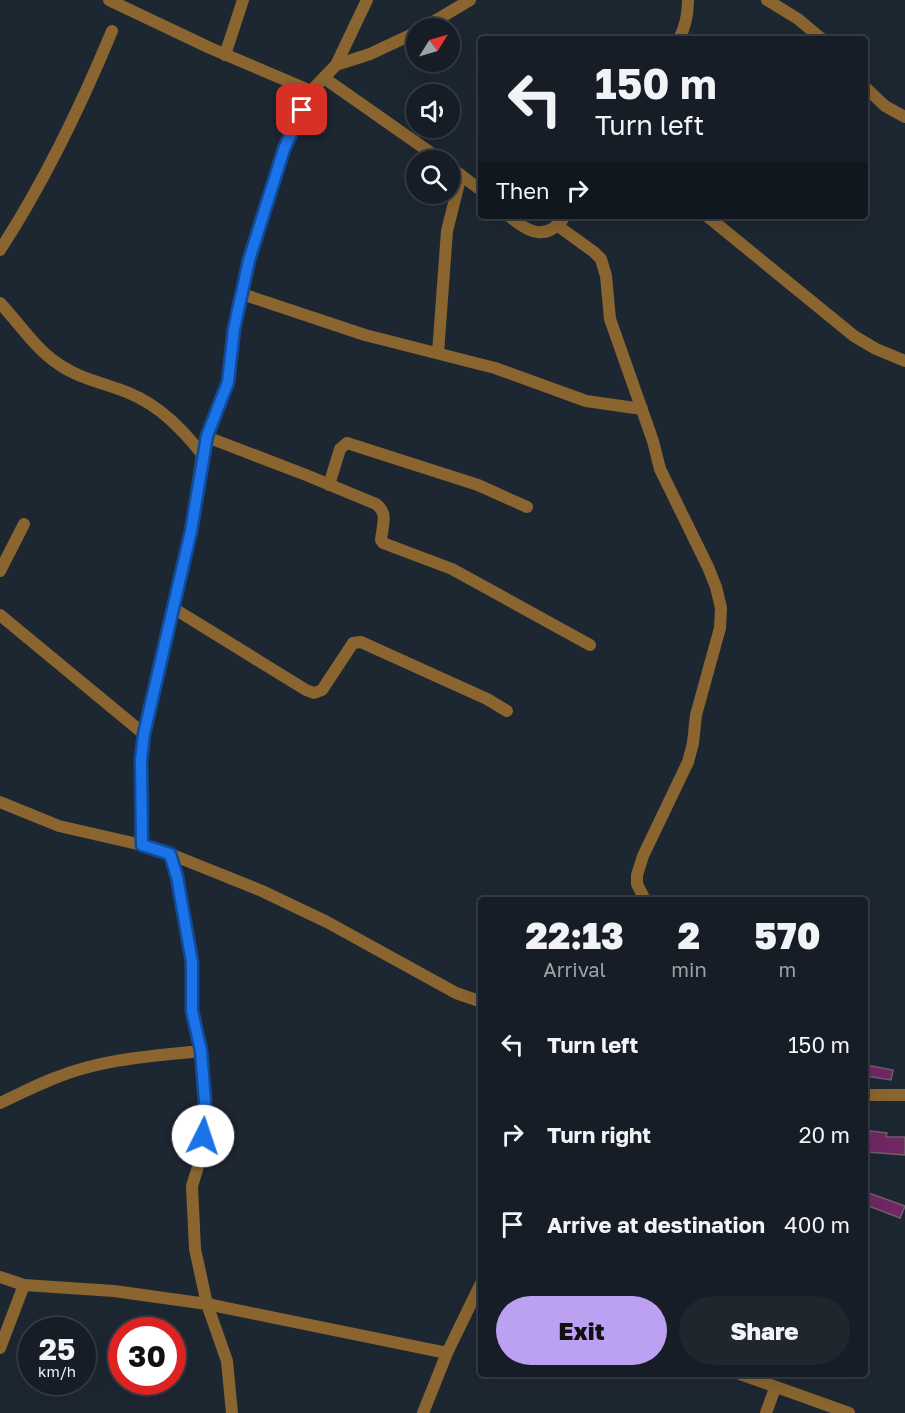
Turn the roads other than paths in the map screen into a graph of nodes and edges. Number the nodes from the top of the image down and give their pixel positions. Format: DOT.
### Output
graph roads {
  1 [pos="109,0"];
  2 [pos="243,0"];
  3 [pos="367,0"];
  4 [pos="470,0"];
  5 [pos="688,0"];
  6 [pos="767,0"];
  7 [pos="440,18"];
  8 [pos="112,31"];
  9 [pos="680,36"];
  10 [pos="818,36"];
  11 [pos="406,37"];
  12 [pos="225,55"];
  13 [pos="336,65"];
  14 [pos="324,78"];
  15 [pos="868,90"];
  16 [pos="311,91"];
  17 [pos="905,117"];
  18 [pos="427,150"];
  19 [pos="461,175"];
  20 [pos="478,188"];
  21 [pos="513,219"];
  22 [pos="711,219"];
  23 [pos="561,221"];
  24 [pos="0,250"];
  25 [pos="242,294"];
  26 [pos="0,303"];
  27 [pos="438,353"];
  28 [pos="905,361"];
  29 [pos="642,409"];
  30 [pos="207,436"];
  31 [pos="202,454"];
  32 [pos="329,484"];
  33 [pos="527,507"];
  34 [pos="24,524"];
  35 [pos="0,571"];
  36 [pos="173,608"];
  37 [pos="0,615"];
  38 [pos="590,645"];
  39 [pos="507,711"];
  40 [pos="144,734"];
  41 [pos="0,802"];
  42 [pos="142,845"];
  43 [pos="170,854"];
  44 [pos="644,897"];
  45 [pos="478,1001"];
  46 [pos="201,1051"];
  47 [pos="868,1095"];
  48 [pos="905,1095"];
  49 [pos="0,1103"];
  50 [pos="0,1277"];
  51 [pos="24,1284"];
  52 [pos="207,1304"];
  53 [pos="477,1304"];
  54 [pos="0,1348"];
  55 [pos="447,1353"];
  56 [pos="748,1377"];
  57 [pos="775,1388"];
  58 [pos="232,1413"];
  59 [pos="423,1413"];
  60 [pos="766,1413"];
  61 [pos="849,1413"];
  1 -- 12 [label="street"];
  2 -- 12 [label="street"];
  3 -- 13 [label="street"];
  4 -- 7 [label="street"];
  5 -- 9 [label="street"];
  6 -- 10 [label="street"];
  8 -- 24 [label="street"];
  11 -- 13 [label="street"];
  12 -- 16 [label="street"];
  13 -- 14 [label="street"];
  14 -- 16 [label="street"];
  14 -- 18 [label="street"];
  15 -- 17 [label="street"];
  16 -- 25 [label="street"];
  19 -- 20 [label="street"];
  19 -- 27 [label="street"];
  21 -- 23 [label="street"];
  22 -- 28 [label="street"];
  23 -- 29 [label="street"];
  25 -- 27 [label="street"];
  25 -- 30 [label="street"];
  26 -- 31 [label="street"];
  27 -- 29 [label="street"];
  29 -- 44 [label="street"];
  30 -- 31 [label="street"];
  30 -- 32 [label="street"];
  31 -- 36 [label="street"];
  32 -- 33 [label="street"];
  32 -- 38 [label="street"];
  34 -- 35 [label="street"];
  36 -- 39 [label="street"];
  36 -- 40 [label="street"];
  37 -- 40 [label="street"];
  40 -- 42 [label="street"];
  41 -- 42 [label="street"];
  42 -- 43 [label="street"];
  43 -- 45 [label="street"];
  43 -- 46 [label="street"];
  46 -- 49 [label="street"];
  46 -- 52 [label="street"];
  47 -- 48 [label="street"];
  50 -- 51 [label="street"];
  51 -- 52 [label="street"];
  51 -- 54 [label="street"];
  52 -- 55 [label="street"];
  52 -- 58 [label="street"];
  53 -- 55 [label="street"];
  55 -- 59 [label="street"];
  56 -- 57 [label="street"];
  57 -- 60 [label="street"];
  57 -- 61 [label="street"];
}
